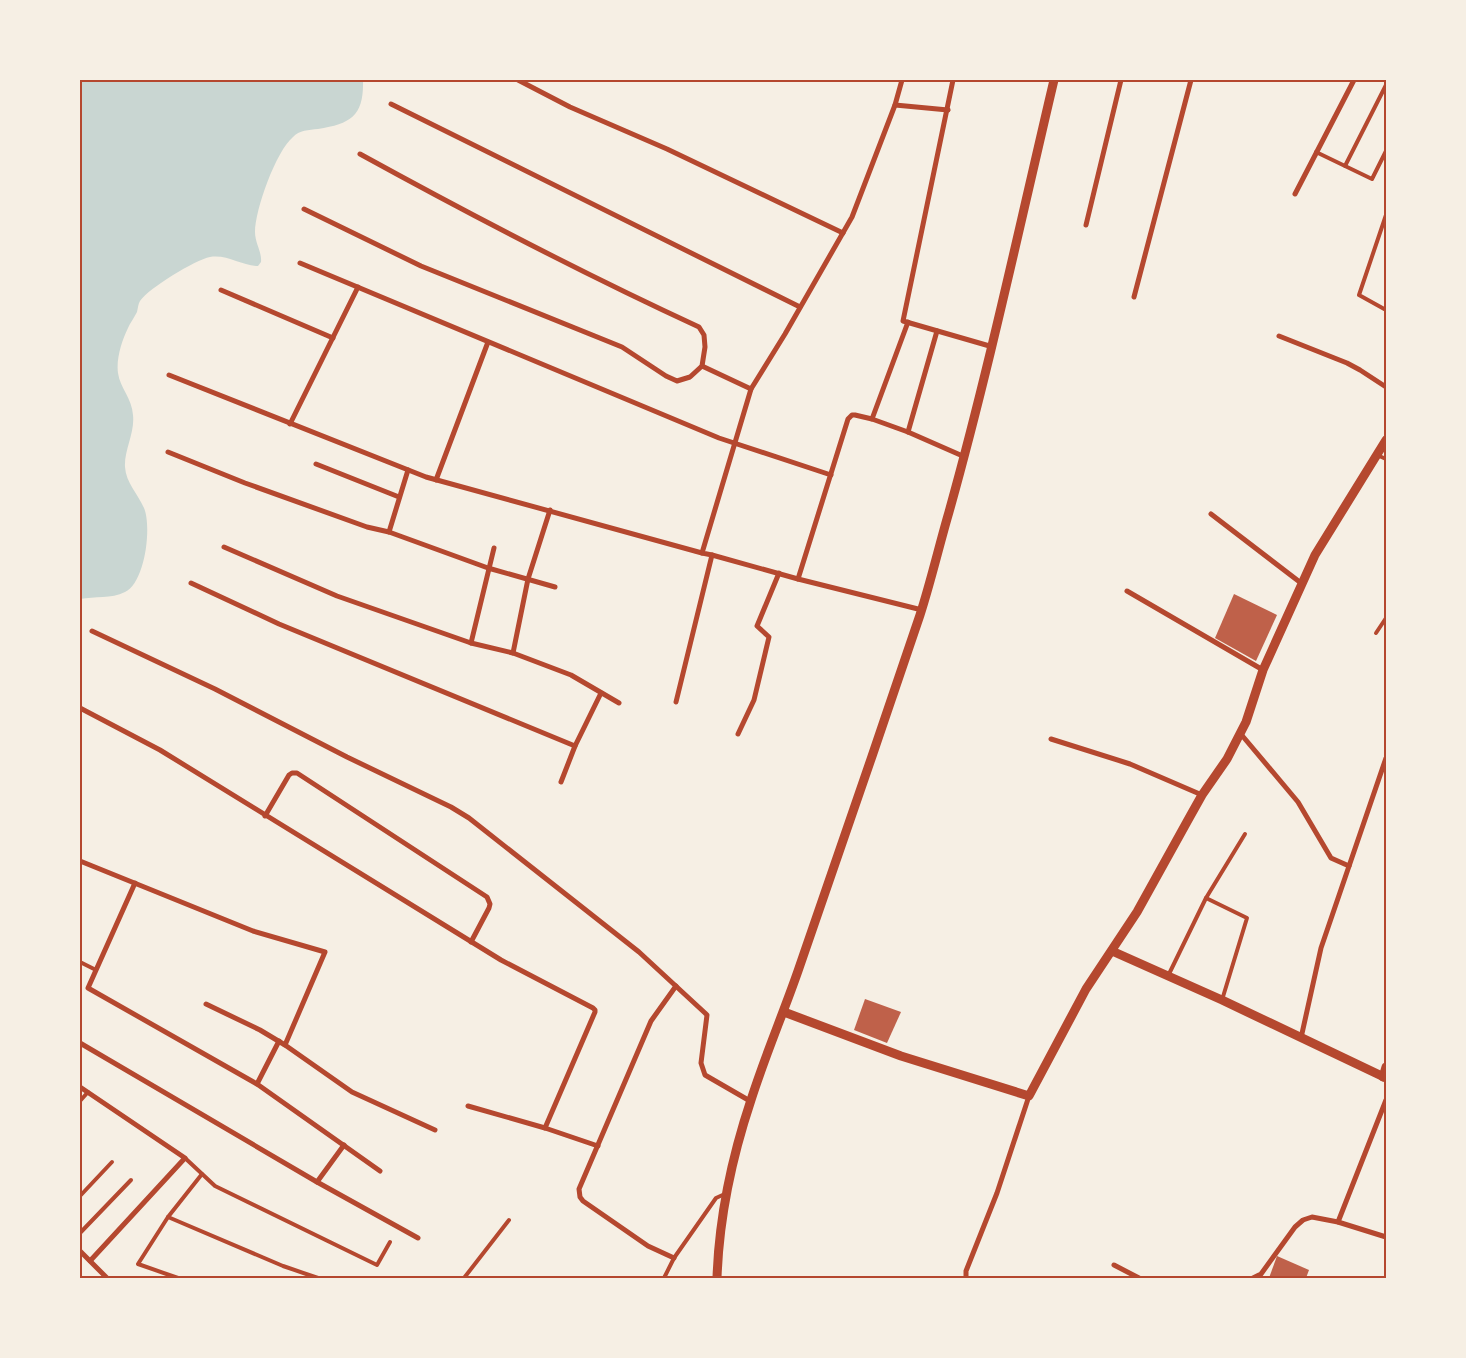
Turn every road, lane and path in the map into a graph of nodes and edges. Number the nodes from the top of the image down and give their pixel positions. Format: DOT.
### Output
graph roads {
  1 [pos="518,80"];
  2 [pos="902,80"];
  3 [pos="954,80"];
  4 [pos="1054,80"];
  5 [pos="1121,80"];
  6 [pos="1191,80"];
  7 [pos="1352,81"];
  8 [pos="1386,85"];
  9 [pos="391,104"];
  10 [pos="895,105"];
  11 [pos="948,110"];
  12 [pos="1386,151"];
  13 [pos="1316,152"];
  14 [pos="360,154"];
  15 [pos="1345,166"];
  16 [pos="1294,194"];
  17 [pos="304,209"];
  18 [pos="1386,215"];
  19 [pos="1086,225"];
  20 [pos="842,233"];
  21 [pos="300,263"];
  22 [pos="358,287"];
  23 [pos="221,290"];
  24 [pos="1134,297"];
  25 [pos="800,306"];
  26 [pos="1386,310"];
  27 [pos="908,322"];
  28 [pos="937,331"];
  29 [pos="1279,336"];
  30 [pos="333,338"];
  31 [pos="488,342"];
  32 [pos="993,347"];
  33 [pos="702,366"];
  34 [pos="169,375"];
  35 [pos="1386,387"];
  36 [pos="751,389"];
  37 [pos="872,419"];
  38 [pos="290,424"];
  39 [pos="908,432"];
  40 [pos="1386,440"];
  41 [pos="734,444"];
  42 [pos="168,452"];
  43 [pos="1377,455"];
  44 [pos="964,458"];
  45 [pos="1386,459"];
  46 [pos="316,464"];
  47 [pos="408,470"];
  48 [pos="831,475"];
  49 [pos="436,480"];
  50 [pos="399,497"];
  51 [pos="550,510"];
  52 [pos="1211,514"];
  53 [pos="389,532"];
  54 [pos="224,547"];
  55 [pos="494,548"];
  56 [pos="702,553"];
  57 [pos="712,555"];
  58 [pos="488,568"];
  59 [pos="779,573"];
  60 [pos="798,578"];
  61 [pos="528,579"];
  62 [pos="191,583"];
  63 [pos="1301,583"];
  64 [pos="555,587"];
  65 [pos="1127,591"];
  66 [pos="922,610"];
  67 [pos="1386,618"];
  68 [pos="92,631"];
  69 [pos="1376,633"];
  70 [pos="471,644"];
  71 [pos="513,653"];
  72 [pos="1263,670"];
  73 [pos="601,693"];
  74 [pos="676,702"];
  75 [pos="619,703"];
  76 [pos="80,708"];
  77 [pos="1240,732"];
  78 [pos="738,734"];
  79 [pos="1052,739"];
  80 [pos="575,746"];
  81 [pos="1386,758"];
  82 [pos="561,782"];
  83 [pos="1202,795"];
  84 [pos="265,816"];
  85 [pos="1245,834"];
  86 [pos="80,861"];
  87 [pos="1349,866"];
  88 [pos="135,883"];
  89 [pos="1206,898"];
  90 [pos="472,942"];
  91 [pos="1112,951"];
  92 [pos="80,962"];
  93 [pos="96,970"];
  94 [pos="1168,976"];
  95 [pos="676,986"];
  96 [pos="1222,1000"];
  97 [pos="206,1004"];
  98 [pos="784,1012"];
  99 [pos="1301,1038"];
  100 [pos="279,1041"];
  101 [pos="80,1043"];
  102 [pos="285,1045"];
  103 [pos="1386,1067"];
  104 [pos="1384,1078"];
  105 [pos="257,1084"];
  106 [pos="80,1087"];
  107 [pos="88,1092"];
  108 [pos="1029,1096"];
  109 [pos="1386,1100"];
  110 [pos="80,1101"];
  111 [pos="750,1101"];
  112 [pos="468,1106"];
  113 [pos="545,1128"];
  114 [pos="435,1130"];
  115 [pos="344,1145"];
  116 [pos="598,1146"];
  117 [pos="185,1158"];
  118 [pos="112,1162"];
  119 [pos="380,1171"];
  120 [pos="202,1174"];
  121 [pos="131,1180"];
  122 [pos="317,1182"];
  123 [pos="727,1193"];
  124 [pos="80,1196"];
  125 [pos="168,1217"];
  126 [pos="509,1220"];
  127 [pos="1338,1222"];
  128 [pos="80,1234"];
  129 [pos="1386,1237"];
  130 [pos="418,1238"];
  131 [pos="390,1242"];
  132 [pos="80,1251"];
  133 [pos="674,1258"];
  134 [pos="90,1260"];
  135 [pos="1114,1264"];
  136 [pos="107,1278"];
  137 [pos="178,1278"];
  138 [pos="318,1278"];
  139 [pos="464,1278"];
  140 [pos="664,1278"];
  141 [pos="717,1278"];
  142 [pos="966,1278"];
  143 [pos="1139,1278"];
  144 [pos="1253,1278"];
  1 -- 20 [label="street"];
  2 -- 10 [label="street"];
  3 -- 11 [label="street"];
  4 -- 32 [label="street"];
  5 -- 19 [label="street"];
  6 -- 24 [label="street"];
  7 -- 13 [label="street"];
  8 -- 15 [label="lane"];
  9 -- 25 [label="street"];
  10 -- 11 [label="street"];
  10 -- 20 [label="street"];
  11 -- 27 [label="street"];
  12 -- 15 [label="lane"];
  13 -- 15 [label="lane"];
  13 -- 16 [label="street"];
  14 -- 33 [label="street"];
  17 -- 33 [label="street"];
  18 -- 26 [label="lane"];
  20 -- 25 [label="street"];
  21 -- 22 [label="street"];
  22 -- 30 [label="street"];
  22 -- 31 [label="street"];
  23 -- 30 [label="street"];
  25 -- 36 [label="street"];
  27 -- 28 [label="street"];
  27 -- 37 [label="street"];
  28 -- 32 [label="street"];
  28 -- 39 [label="street"];
  29 -- 35 [label="street"];
  30 -- 38 [label="street"];
  31 -- 41 [label="street"];
  31 -- 49 [label="street"];
  32 -- 44 [label="street"];
  33 -- 36 [label="street"];
  34 -- 38 [label="street"];
  36 -- 41 [label="street"];
  37 -- 39 [label="street"];
  37 -- 48 [label="street"];
  38 -- 47 [label="street"];
  39 -- 44 [label="street"];
  40 -- 43 [label="street"];
  41 -- 48 [label="street"];
  41 -- 56 [label="street"];
  42 -- 53 [label="street"];
  43 -- 45 [label="lane"];
  43 -- 63 [label="street"];
  44 -- 66 [label="street"];
  46 -- 50 [label="street"];
  47 -- 49 [label="street"];
  47 -- 50 [label="street"];
  48 -- 60 [label="street"];
  49 -- 51 [label="street"];
  50 -- 53 [label="street"];
  51 -- 56 [label="street"];
  51 -- 61 [label="street"];
  52 -- 63 [label="street"];
  53 -- 58 [label="street"];
  54 -- 70 [label="street"];
  55 -- 58 [label="street"];
  56 -- 57 [label="street"];
  57 -- 59 [label="street"];
  57 -- 74 [label="street"];
  58 -- 61 [label="street"];
  58 -- 70 [label="street"];
  59 -- 60 [label="street"];
  59 -- 78 [label="street"];
  60 -- 66 [label="street"];
  61 -- 64 [label="street"];
  61 -- 71 [label="street"];
  62 -- 80 [label="street"];
  63 -- 72 [label="street"];
  65 -- 72 [label="street"];
  66 -- 98 [label="street"];
  67 -- 69 [label="lane"];
  68 -- 95 [label="street"];
  70 -- 71 [label="street"];
  71 -- 73 [label="street"];
  72 -- 77 [label="street"];
  73 -- 75 [label="street"];
  73 -- 80 [label="street"];
  76 -- 84 [label="street"];
  77 -- 83 [label="street"];
  77 -- 87 [label="street"];
  79 -- 83 [label="street"];
  80 -- 82 [label="street"];
  81 -- 87 [label="street"];
  83 -- 91 [label="street"];
  84 -- 90 [label="street"];
  84 -- 90 [label="street"];
  85 -- 89 [label="lane"];
  86 -- 88 [label="street"];
  87 -- 99 [label="street"];
  88 -- 93 [label="street"];
  88 -- 102 [label="street"];
  89 -- 94 [label="lane"];
  89 -- 96 [label="lane"];
  90 -- 113 [label="street"];
  91 -- 94 [label="street"];
  91 -- 108 [label="street"];
  92 -- 93 [label="lane"];
  93 -- 105 [label="street"];
  94 -- 96 [label="street"];
  95 -- 111 [label="street"];
  95 -- 116 [label="street"];
  96 -- 99 [label="street"];
  97 -- 100 [label="street"];
  98 -- 108 [label="street"];
  98 -- 111 [label="street"];
  99 -- 104 [label="street"];
  100 -- 102 [label="street"];
  100 -- 105 [label="street"];
  101 -- 122 [label="street"];
  102 -- 114 [label="street"];
  103 -- 104 [label="street"];
  105 -- 115 [label="street"];
  106 -- 107 [label="street"];
  107 -- 110 [label="lane"];
  107 -- 117 [label="street"];
  108 -- 142 [label="street"];
  109 -- 127 [label="street"];
  111 -- 123 [label="street"];
  112 -- 113 [label="street"];
  113 -- 116 [label="street"];
  115 -- 119 [label="street"];
  115 -- 122 [label="street"];
  116 -- 133 [label="street"];
  117 -- 120 [label="lane"];
  117 -- 134 [label="street"];
  118 -- 124 [label="lane"];
  120 -- 125 [label="lane"];
  120 -- 131 [label="lane"];
  121 -- 128 [label="lane"];
  122 -- 130 [label="street"];
  123 -- 133 [label="lane"];
  123 -- 141 [label="street"];
  125 -- 137 [label="lane"];
  125 -- 138 [label="lane"];
  126 -- 139 [label="lane"];
  127 -- 129 [label="street"];
  127 -- 144 [label="street"];
  132 -- 134 [label="street"];
  133 -- 140 [label="lane"];
  134 -- 136 [label="street"];
  135 -- 143 [label="street"];
}
